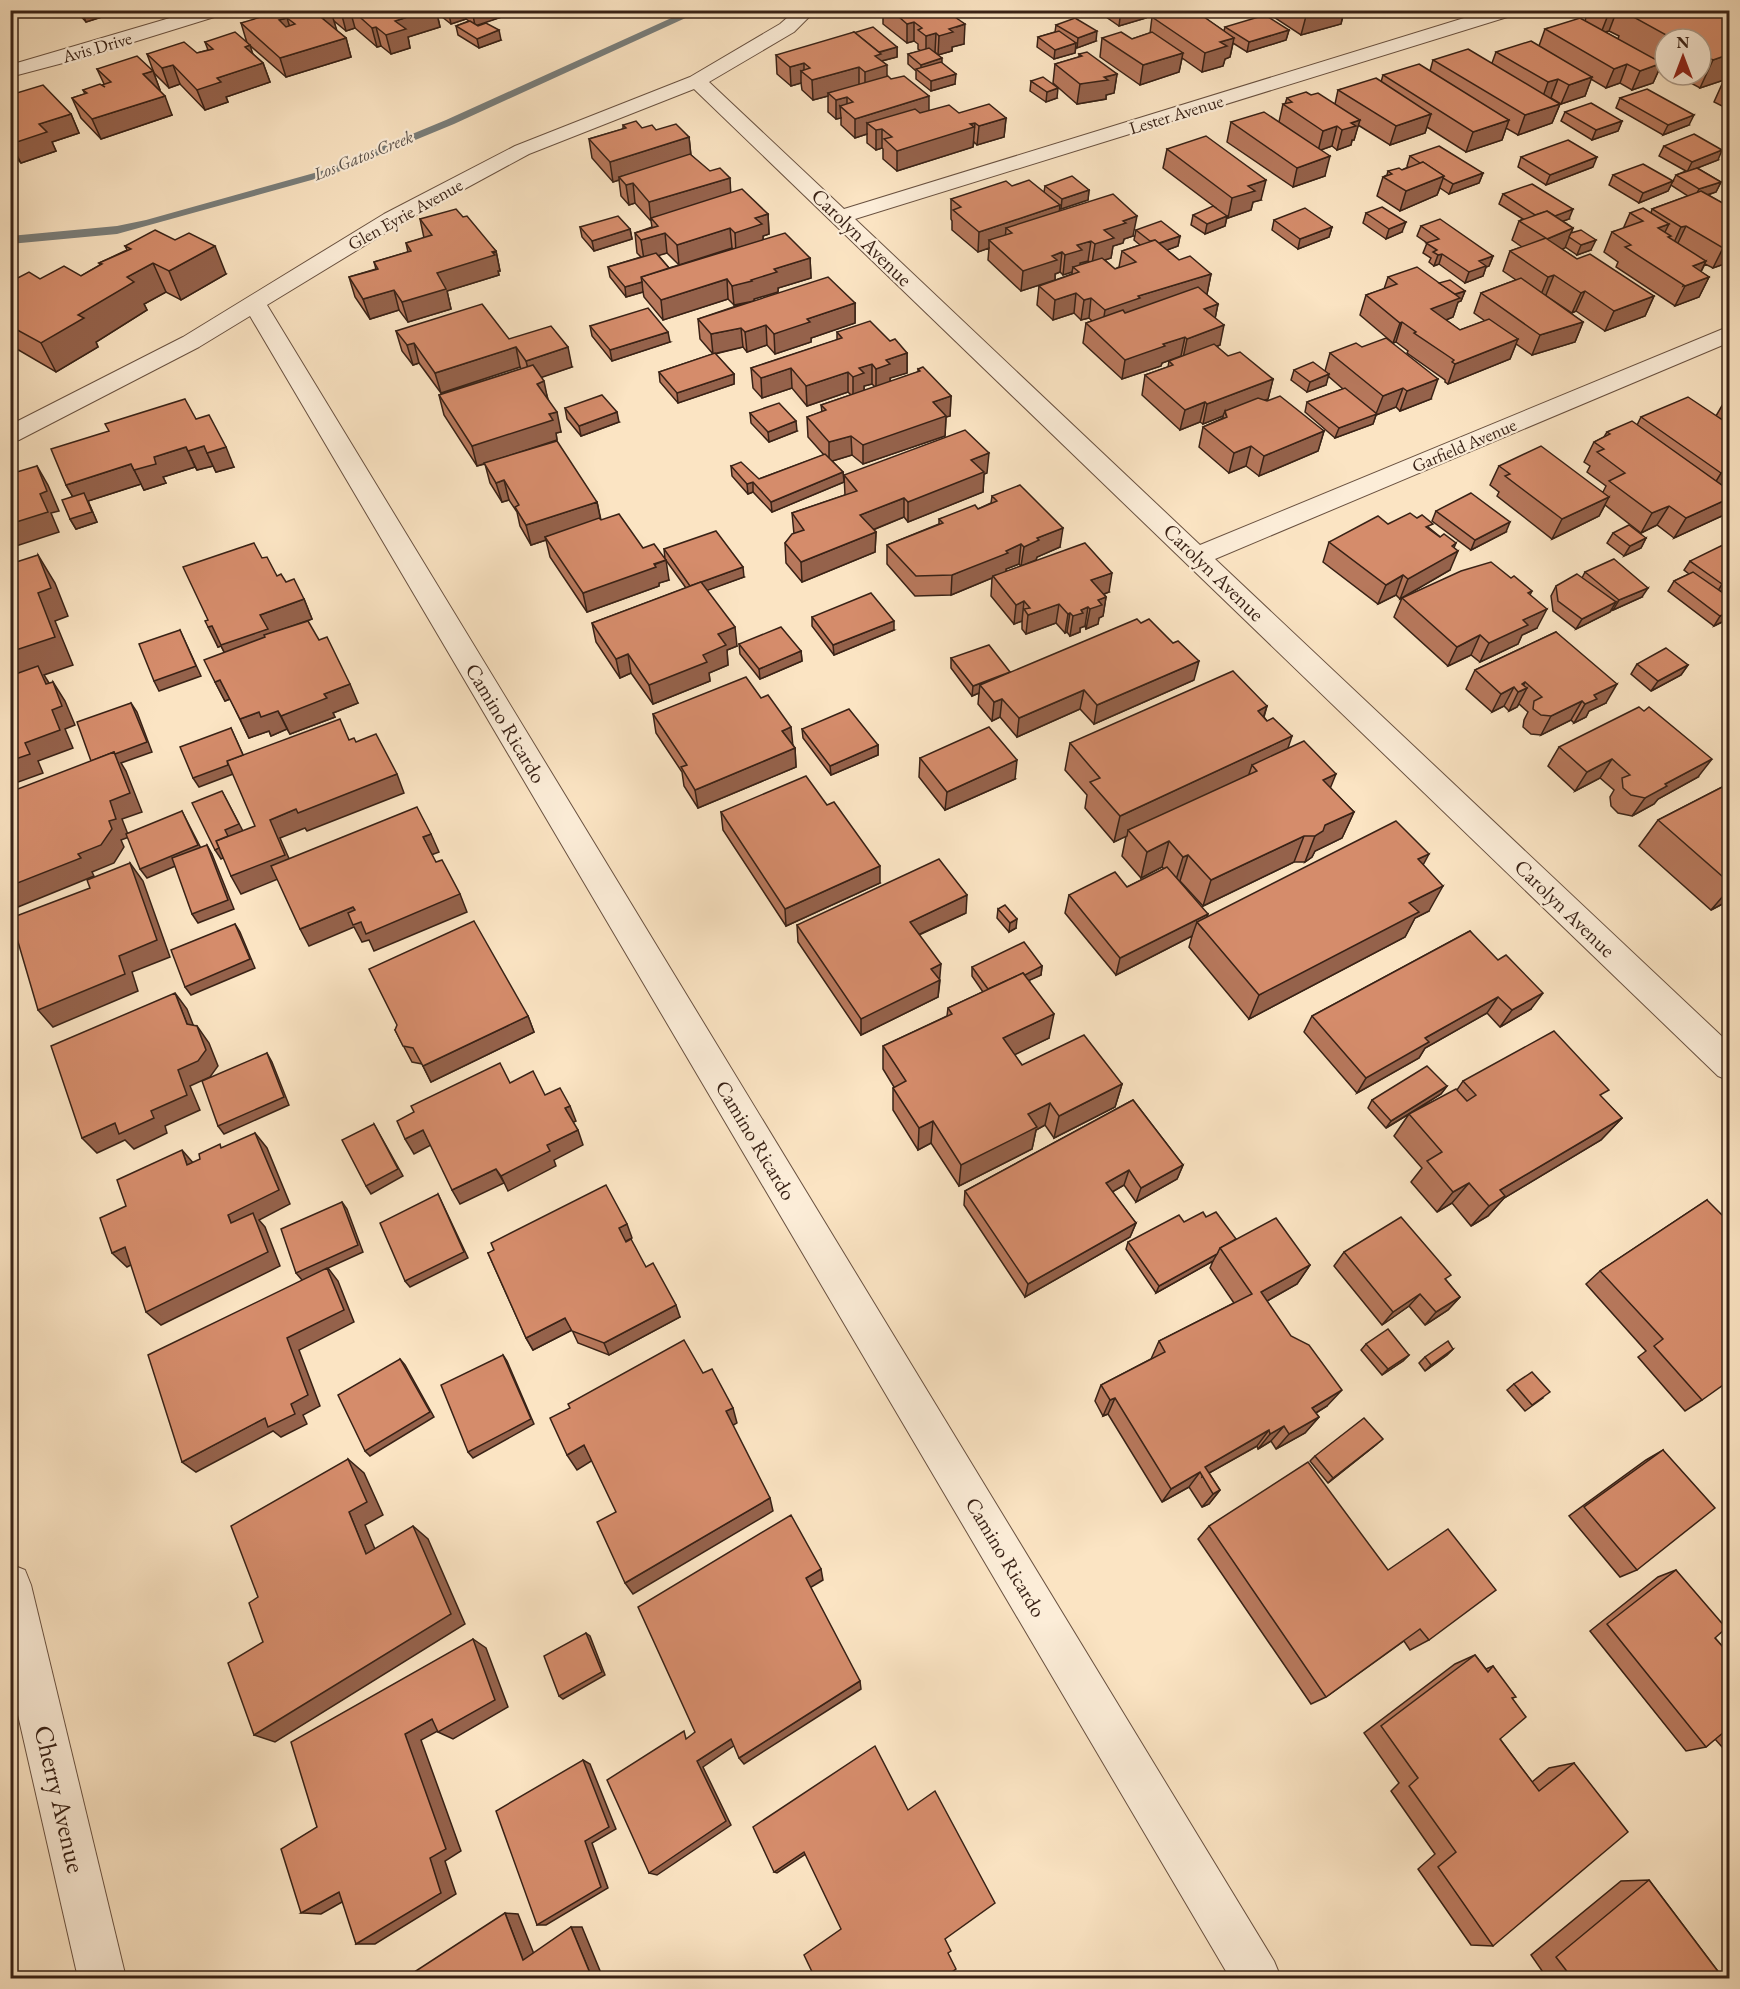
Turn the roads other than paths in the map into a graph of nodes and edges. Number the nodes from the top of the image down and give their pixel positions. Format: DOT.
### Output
graph roads {
  1 [pos="218,10"];
  2 [pos="807,10"];
  3 [pos="1510,10"];
  4 [pos="10,70"];
  5 [pos="697,81"];
  6 [pos="841,217"];
  7 [pos="254,303"];
  8 [pos="1730,333"];
  9 [pos="10,435"];
  10 [pos="1197,556"];
  11 [pos="1730,1066"];
  12 [pos="10,1584"];
  13 [pos="102,1978"];
  14 [pos="1257,1978"];
  1 -- 4 [label="street, Avis Drive"];
  2 -- 5 [label="street, Glen Eyrie Avenue"];
  3 -- 6 [label="street, Lester Avenue"];
  5 -- 6 [label="street, Carolyn Avenue"];
  5 -- 7 [label="street, Glen Eyrie Avenue"];
  6 -- 10 [label="street, Carolyn Avenue"];
  7 -- 9 [label="street, Glen Eyrie Avenue"];
  7 -- 14 [label="street, Camino Ricardo"];
  8 -- 10 [label="street, Garfield Avenue"];
  10 -- 11 [label="street, Carolyn Avenue"];
  12 -- 13 [label="street, Cherry Avenue"];
}
